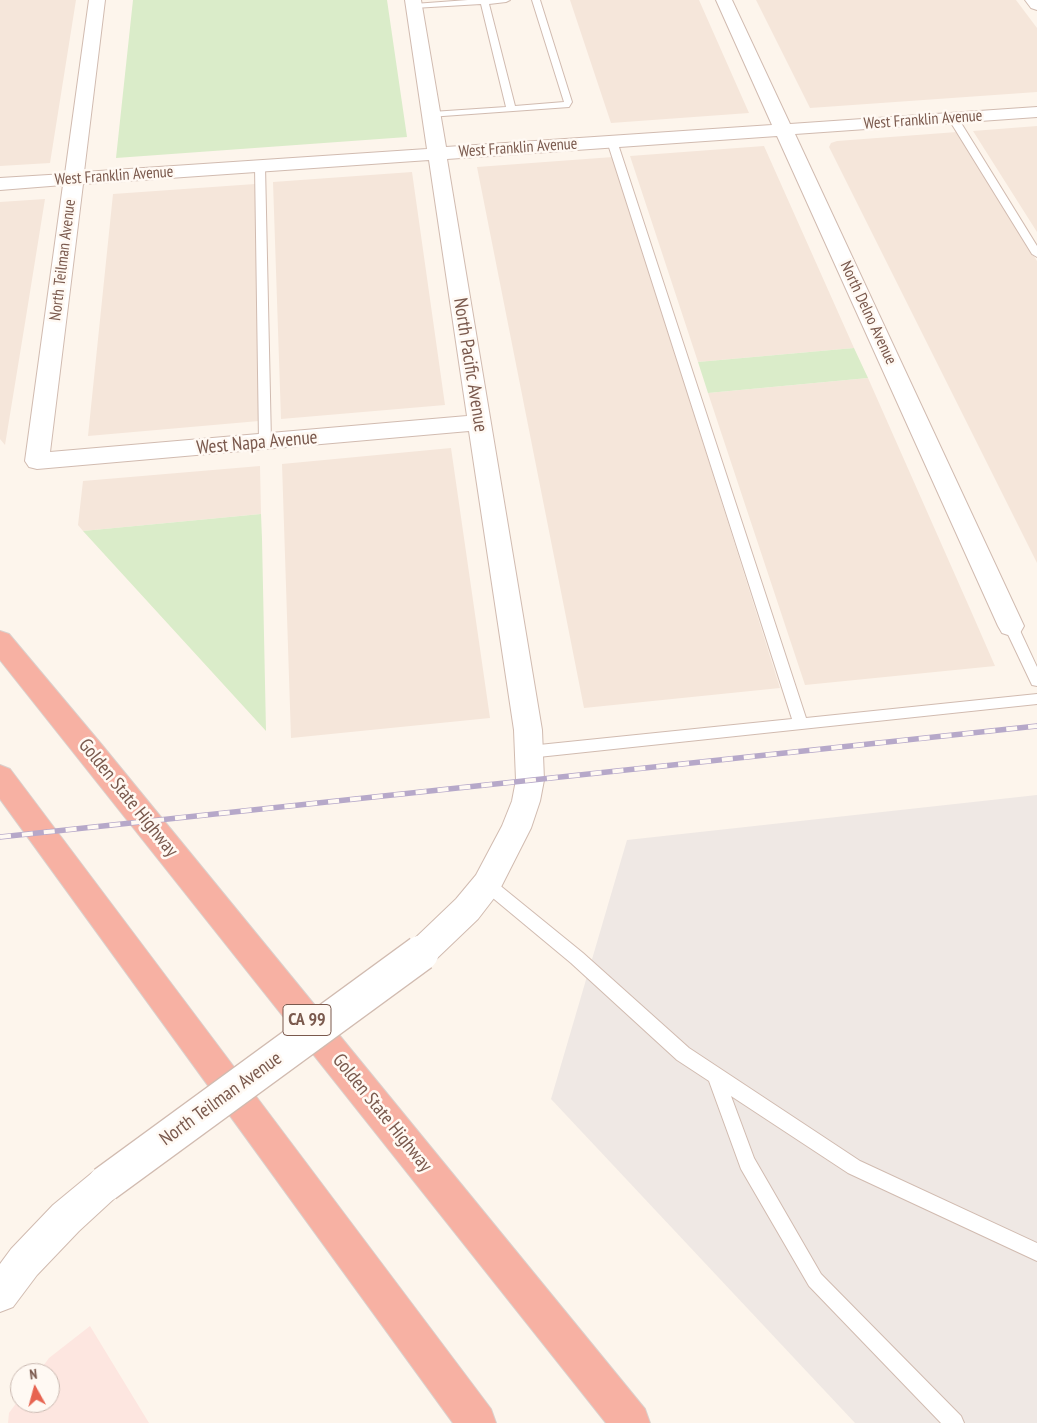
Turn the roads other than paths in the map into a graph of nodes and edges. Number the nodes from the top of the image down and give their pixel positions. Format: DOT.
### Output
graph roads {
  1 [pos="97,0"];
  2 [pos="506,0"];
  3 [pos="536,0"];
  4 [pos="724,0"];
  5 [pos="1033,0"];
  6 [pos="485,2"];
  7 [pos="413,3"];
  8 [pos="1037,5"];
  9 [pos="511,109"];
  10 [pos="1037,112"];
  11 [pos="432,115"];
  12 [pos="953,118"];
  13 [pos="783,130"];
  14 [pos="612,141"];
  15 [pos="438,154"];
  16 [pos="260,166"];
  17 [pos="74,179"];
  18 [pos="0,184"];
  19 [pos="1037,254"];
  20 [pos="478,423"];
  21 [pos="265,442"];
  22 [pos="37,461"];
  23 [pos="1012,626"];
  24 [pos="0,641"];
  25 [pos="1037,681"];
  26 [pos="1037,699"];
  27 [pos="801,724"];
  28 [pos="529,741"];
  29 [pos="0,777"];
  30 [pos="487,884"];
  31 [pos="716,1076"];
  32 [pos="1037,1252"];
  33 [pos="0,1294"];
  34 [pos="626,1416"];
  35 [pos="477,1423"];
  36 [pos="954,1423"];
  1 -- 17 [label="street, North Teilman Avenue"];
  2 -- 6 [label="lane"];
  3 -- 9 [label="lane"];
  4 -- 13 [label="street, North Delno Avenue"];
  5 -- 8 [label="street"];
  6 -- 7 [label="lane"];
  6 -- 9 [label="lane"];
  7 -- 11 [label="street, North Pacific Avenue"];
  9 -- 11 [label="lane"];
  10 -- 12 [label="street, West Franklin Avenue"];
  11 -- 15 [label="street, North Pacific Avenue"];
  12 -- 13 [label="street, West Franklin Avenue"];
  12 -- 19 [label="lane"];
  13 -- 14 [label="street, West Franklin Avenue"];
  13 -- 23 [label="street, North Delno Avenue"];
  14 -- 15 [label="street, West Franklin Avenue"];
  14 -- 27 [label="lane"];
  15 -- 16 [label="street, West Franklin Avenue"];
  15 -- 20 [label="street, North Pacific Avenue"];
  16 -- 17 [label="street, West Franklin Avenue"];
  16 -- 21 [label="lane"];
  17 -- 18 [label="street, West Franklin Avenue"];
  17 -- 22 [label="street, North Teilman Avenue"];
  20 -- 21 [label="street, West Napa Avenue"];
  20 -- 28 [label="street, North Pacific Avenue"];
  21 -- 22 [label="street, West Napa Avenue"];
  23 -- 25 [label="lane"];
  24 -- 34 [label="highway, Golden State Highway / CA 99"];
  26 -- 27 [label="lane"];
  27 -- 28 [label="lane"];
  28 -- 30 [label="street, North Teilman Avenue"];
  29 -- 35 [label="highway"];
  30 -- 31 [label="lane"];
  30 -- 33 [label="street, North Teilman Avenue, bridge"];
  31 -- 32 [label="lane"];
  31 -- 36 [label="lane"];
}
